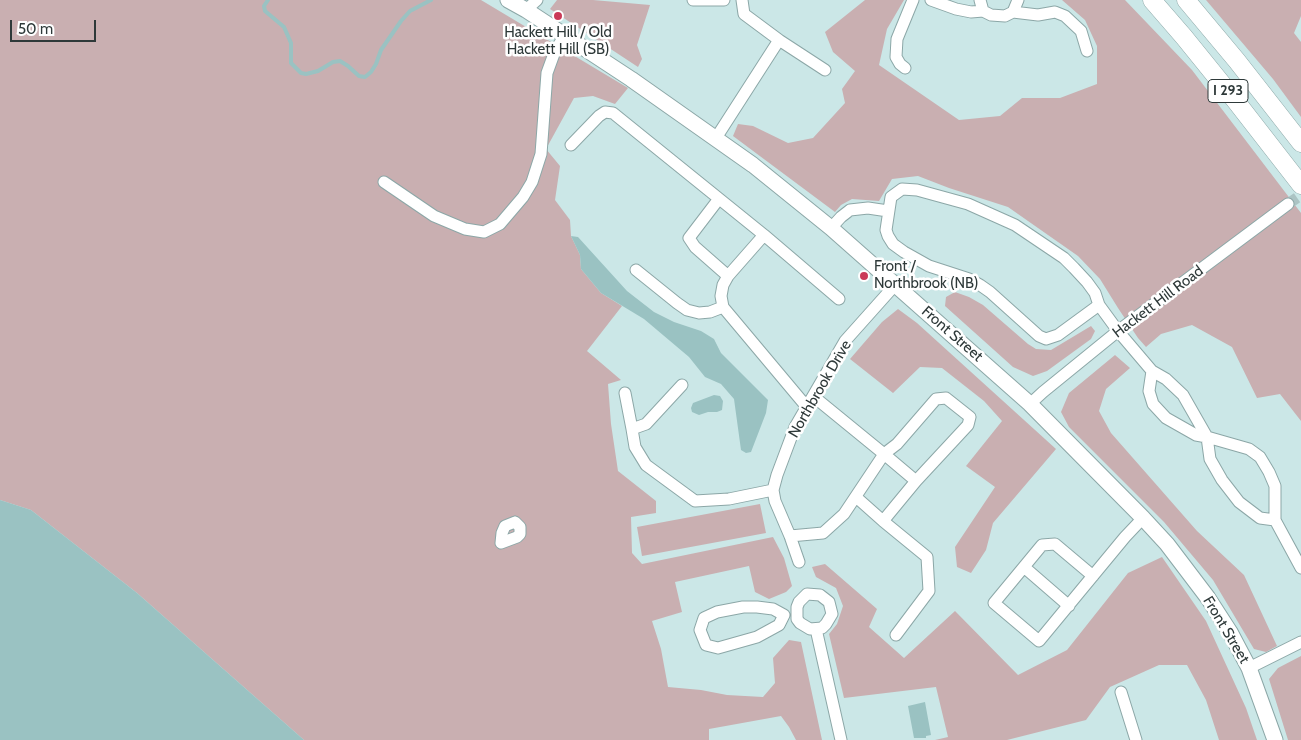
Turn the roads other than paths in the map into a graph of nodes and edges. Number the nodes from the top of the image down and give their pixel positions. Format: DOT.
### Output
graph roads {
  1 [pos="508,0"];
  2 [pos="693,0"];
  3 [pos="724,0"];
  4 [pos="742,0"];
  5 [pos="913,0"];
  6 [pos="932,0"];
  7 [pos="1018,0"];
  8 [pos="1152,0"];
  9 [pos="1186,0"];
  10 [pos="531,5"];
  11 [pos="982,6"];
  12 [pos="1014,12"];
  13 [pos="565,35"];
  14 [pos="779,40"];
  15 [pos="1087,51"];
  16 [pos="905,68"];
  17 [pos="825,70"];
  18 [pos="716,138"];
  19 [pos="1301,142"];
  20 [pos="572,144"];
  21 [pos="384,182"];
  22 [pos="1301,185"];
  23 [pos="718,200"];
  24 [pos="1288,204"];
  25 [pos="888,211"];
  26 [pos="831,228"];
  27 [pos="764,236"];
  28 [pos="636,270"];
  29 [pos="728,276"];
  30 [pos="895,285"];
  31 [pos="839,299"];
  32 [pos="723,306"];
  33 [pos="1099,306"];
  34 [pos="1118,331"];
  35 [pos="1152,371"];
  36 [pos="682,385"];
  37 [pos="625,393"];
  38 [pos="813,396"];
  39 [pos="1030,404"];
  40 [pos="806,406"];
  41 [pos="632,429"];
  42 [pos="1206,437"];
  43 [pos="884,454"];
  44 [pos="916,481"];
  45 [pos="773,490"];
  46 [pos="856,497"];
  47 [pos="1144,518"];
  48 [pos="1275,520"];
  49 [pos="883,521"];
  50 [pos="790,536"];
  51 [pos="799,562"];
  52 [pos="1024,567"];
  53 [pos="1301,568"];
  54 [pos="1093,576"];
  55 [pos="1069,606"];
  56 [pos="796,613"];
  57 [pos="784,615"];
  58 [pos="816,629"];
  59 [pos="896,634"];
  60 [pos="1301,642"];
  61 [pos="1248,668"];
  62 [pos="1121,692"];
  63 [pos="841,740"];
  64 [pos="1136,740"];
  65 [pos="1275,740"];
  1 -- 10 [label="main road, Front Street"];
  2 -- 3 [label="street"];
  4 -- 14 [label="street"];
  5 -- 16 [label="street"];
  6 -- 11 [label="street"];
  7 -- 12 [label="street"];
  8 -- 22 [label="highway, I 293"];
  9 -- 19 [label="highway, I 293"];
  10 -- 13 [label="main road, Front Street"];
  11 -- 12 [label="street"];
  12 -- 15 [label="street"];
  13 -- 18 [label="main road, Front Street"];
  13 -- 21 [label="street"];
  14 -- 17 [label="street"];
  14 -- 18 [label="street"];
  18 -- 26 [label="main road, Front Street"];
  20 -- 23 [label="street"];
  23 -- 27 [label="street"];
  23 -- 29 [label="street"];
  24 -- 34 [label="street, Hackett Hill Road"];
  25 -- 26 [label="street"];
  25 -- 33 [label="street"];
  25 -- 33 [label="street"];
  26 -- 30 [label="main road, Front Street"];
  27 -- 29 [label="street"];
  27 -- 31 [label="street"];
  28 -- 32 [label="street"];
  29 -- 32 [label="street"];
  30 -- 38 [label="street, Northbrook Drive"];
  30 -- 39 [label="main road, Front Street"];
  32 -- 40 [label="street"];
  33 -- 34 [label="street"];
  34 -- 35 [label="street"];
  34 -- 39 [label="street, Hackett Hill Road"];
  35 -- 42 [label="street"];
  35 -- 42 [label="street"];
  36 -- 41 [label="street"];
  37 -- 41 [label="street"];
  38 -- 40 [label="street, Northbrook Drive"];
  38 -- 43 [label="street"];
  39 -- 47 [label="main road, Front Street"];
  40 -- 45 [label="street, Northbrook Drive"];
  41 -- 45 [label="street"];
  42 -- 48 [label="street"];
  42 -- 48 [label="street"];
  43 -- 44 [label="street"];
  43 -- 44 [label="street"];
  43 -- 46 [label="street"];
  44 -- 49 [label="street"];
  45 -- 50 [label="street"];
  46 -- 49 [label="street"];
  46 -- 50 [label="street"];
  47 -- 54 [label="street"];
  47 -- 61 [label="main road, Front Street"];
  48 -- 53 [label="street"];
  49 -- 59 [label="street"];
  50 -- 51 [label="street"];
  52 -- 54 [label="street"];
  52 -- 55 [label="street"];
  52 -- 55 [label="street"];
  54 -- 55 [label="street"];
  56 -- 57 [label="street"];
  56 -- 58 [label="street"];
  56 -- 58 [label="street"];
  57 -- 57 [label="street"];
  58 -- 63 [label="street"];
  60 -- 61 [label="street"];
  61 -- 65 [label="main road, Front Street"];
  62 -- 64 [label="street"];
}
